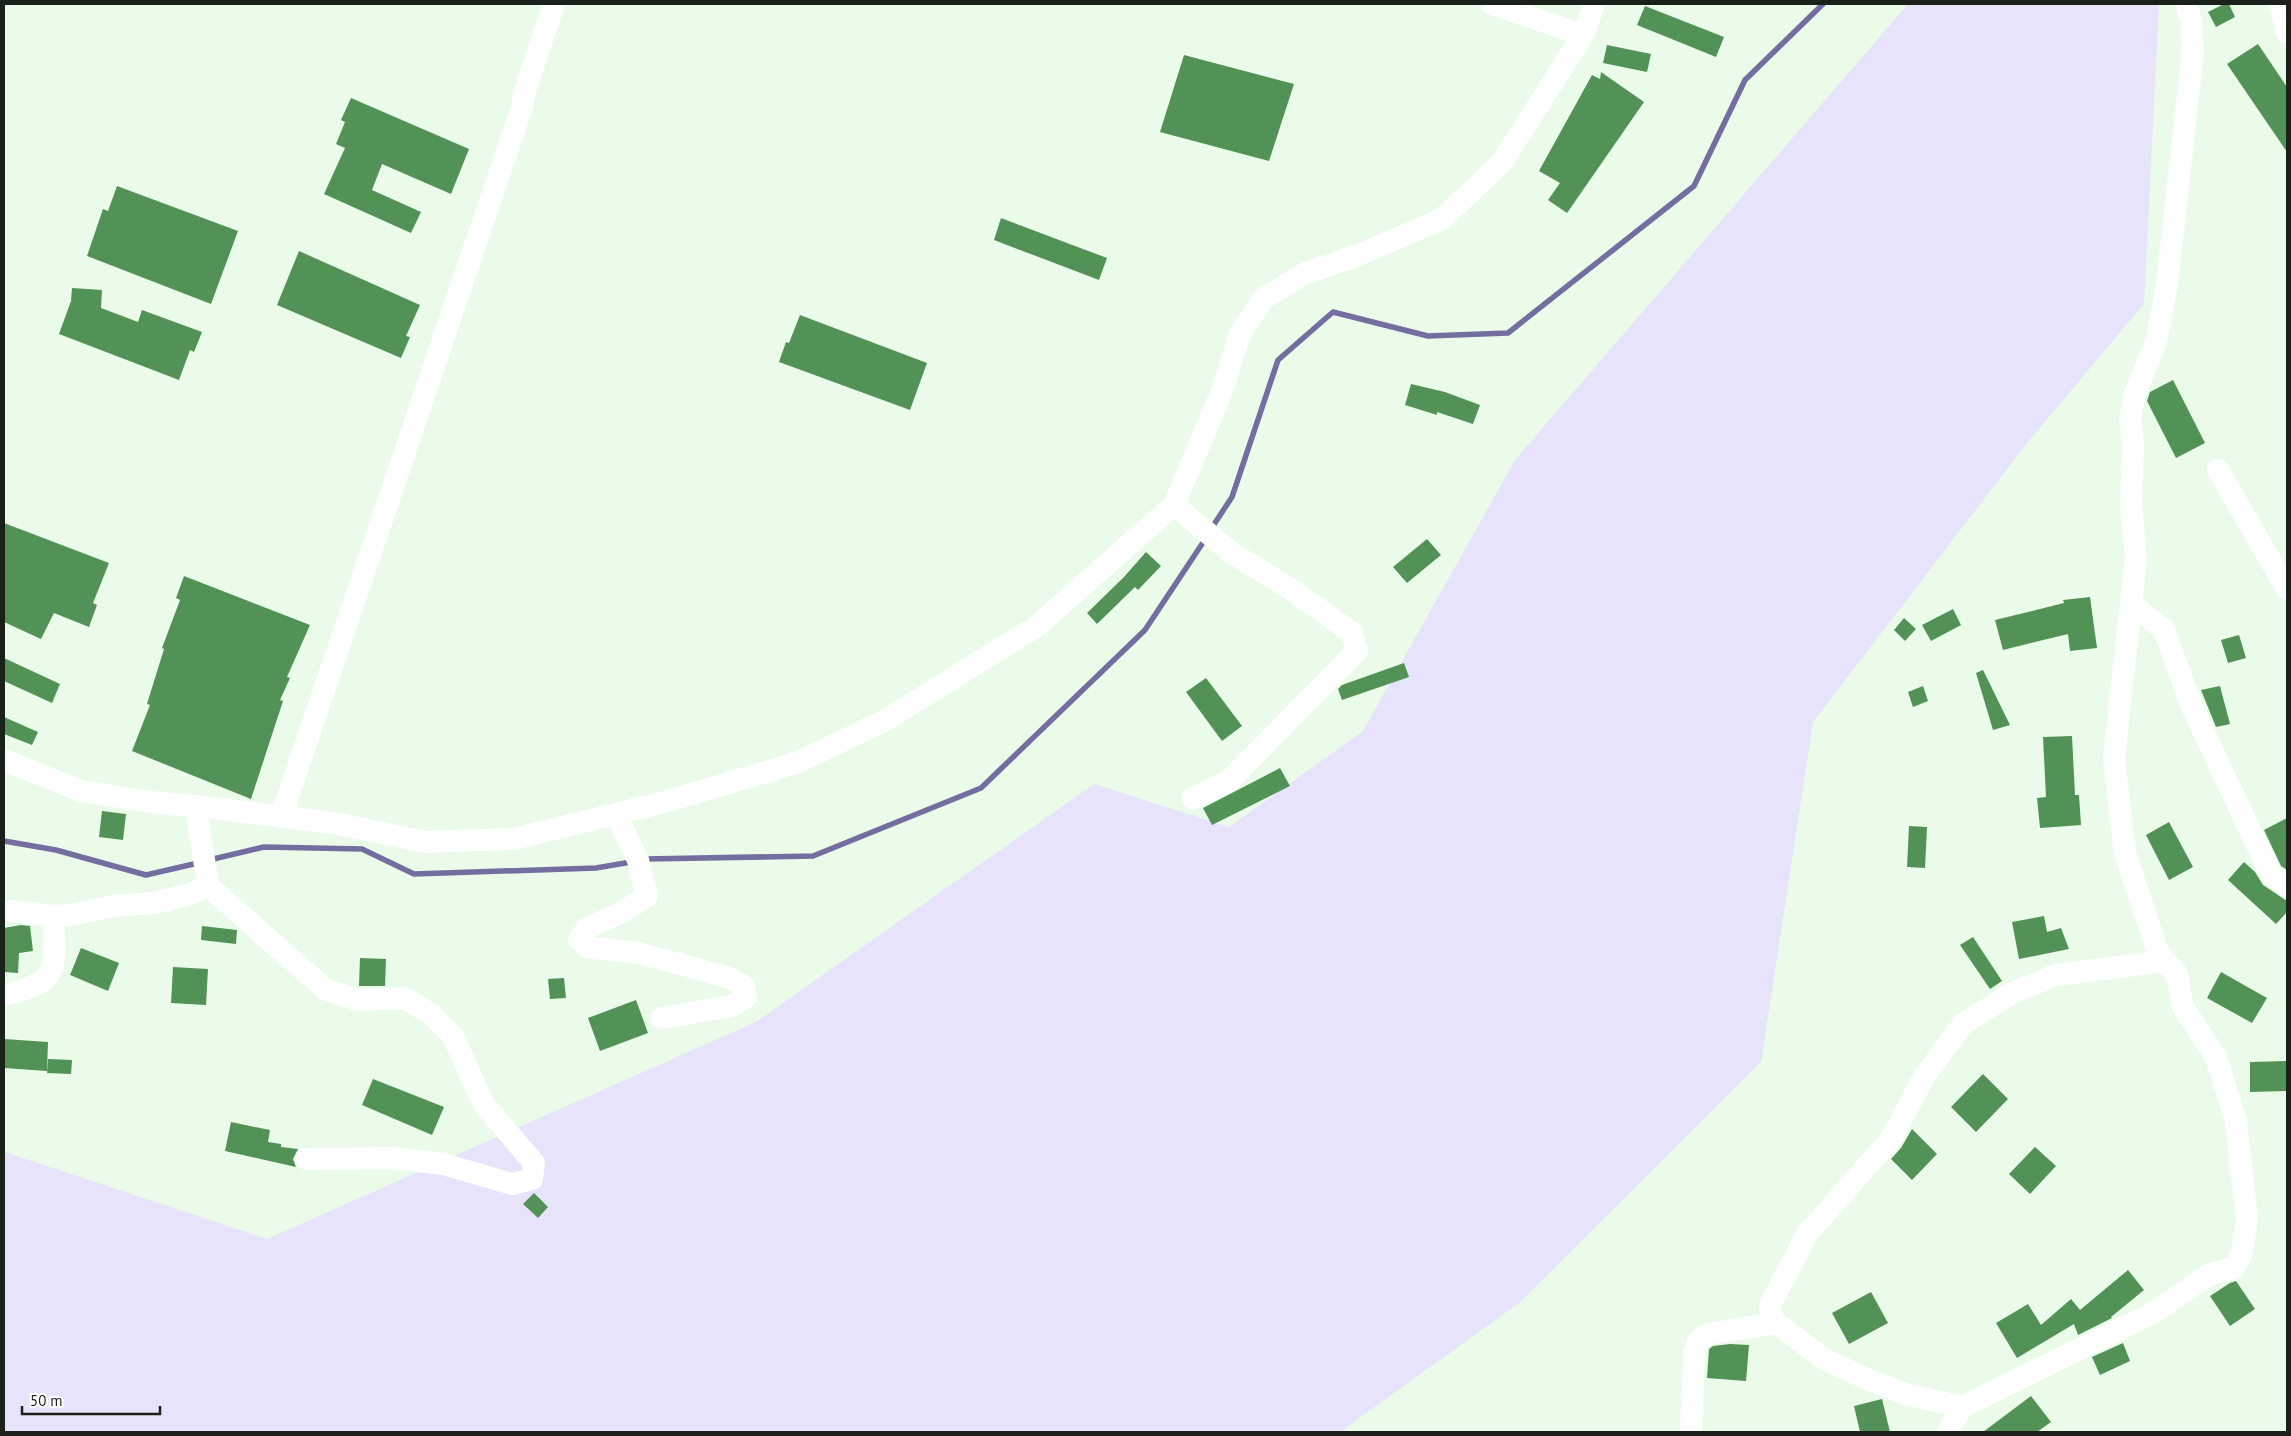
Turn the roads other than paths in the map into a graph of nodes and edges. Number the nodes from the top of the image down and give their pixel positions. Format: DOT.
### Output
graph roads {
  1 [pos="554,4"];
  2 [pos="1492,4"];
  3 [pos="1594,4"];
  4 [pos="2186,4"];
  5 [pos="2280,4"];
  6 [pos="2287,33"];
  7 [pos="1583,35"];
  8 [pos="2218,470"];
  9 [pos="1174,505"];
  10 [pos="2287,589"];
  11 [pos="2131,603"];
  12 [pos="4,760"];
  13 [pos="1192,798"];
  14 [pos="196,806"];
  15 [pos="616,814"];
  16 [pos="281,816"];
  17 [pos="208,886"];
  18 [pos="2287,886"];
  19 [pos="12,911"];
  20 [pos="53,916"];
  21 [pos="2165,961"];
  22 [pos="4,995"];
  23 [pos="662,1018"];
  24 [pos="306,1159"];
  25 [pos="1776,1323"];
  26 [pos="1962,1407"];
  27 [pos="1691,1432"];
  28 [pos="1948,1432"];
  1 -- 16 [label="street"];
  2 -- 7 [label="street"];
  3 -- 7 [label="street"];
  4 -- 11 [label="street"];
  5 -- 6 [label="street"];
  7 -- 9 [label="street"];
  8 -- 10 [label="street"];
  9 -- 13 [label="street"];
  9 -- 15 [label="street"];
  11 -- 18 [label="street"];
  11 -- 21 [label="street"];
  12 -- 14 [label="street"];
  14 -- 16 [label="street"];
  14 -- 17 [label="street"];
  15 -- 16 [label="street"];
  15 -- 23 [label="street"];
  17 -- 20 [label="street"];
  17 -- 24 [label="street"];
  19 -- 20 [label="street"];
  20 -- 22 [label="street"];
  21 -- 25 [label="street"];
  21 -- 26 [label="street"];
  25 -- 26 [label="street"];
  25 -- 27 [label="street"];
  26 -- 28 [label="street"];
}
